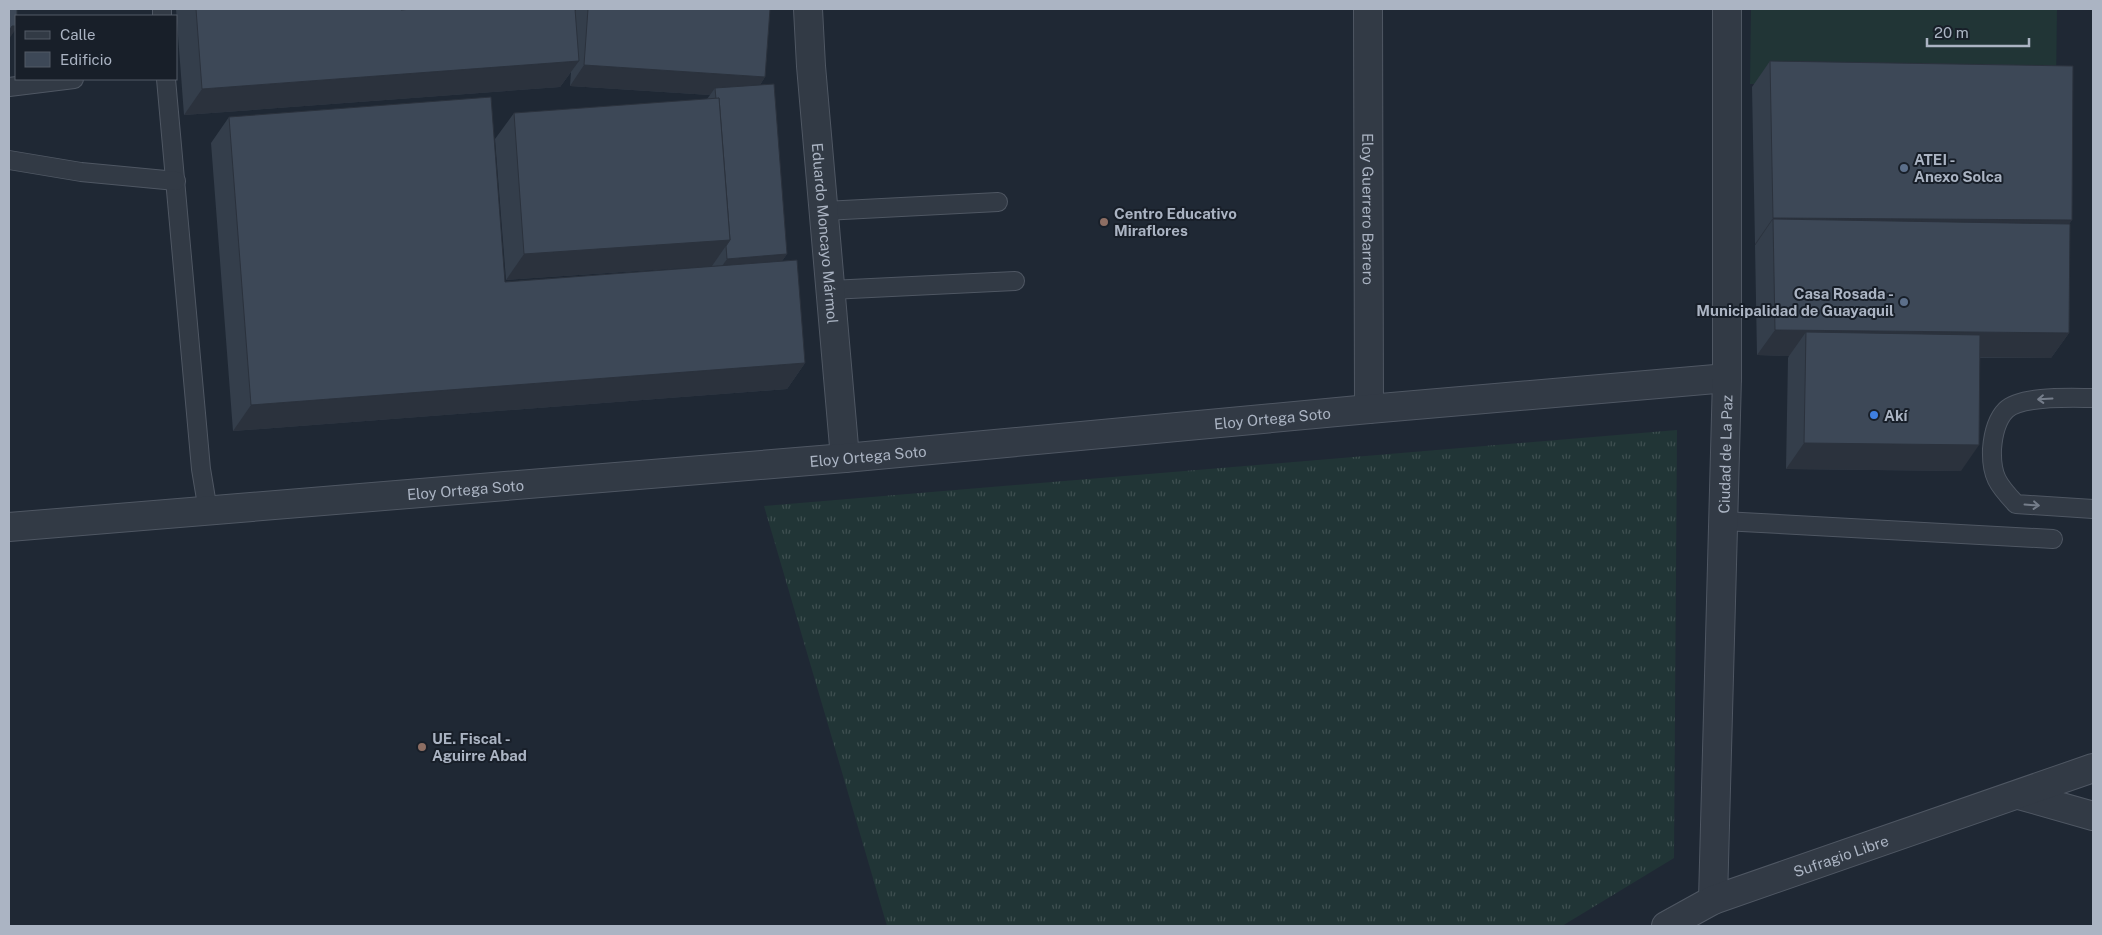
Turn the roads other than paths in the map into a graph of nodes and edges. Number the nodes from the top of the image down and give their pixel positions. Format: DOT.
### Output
graph roads {
  1 [pos="808,9"];
  2 [pos="1368,9"];
  3 [pos="1727,9"];
  4 [pos="66,80"];
  5 [pos="166,80"];
  6 [pos="9,87"];
  7 [pos="9,160"];
  8 [pos="176,181"];
  9 [pos="998,202"];
  10 [pos="824,211"];
  11 [pos="1015,281"];
  12 [pos="830,290"];
  13 [pos="1727,378"];
  14 [pos="2093,398"];
  15 [pos="1368,409"];
  16 [pos="845,458"];
  17 [pos="2093,509"];
  18 [pos="208,510"];
  19 [pos="1723,521"];
  20 [pos="9,527"];
  21 [pos="2053,539"];
  22 [pos="2093,768"];
  23 [pos="2019,795"];
  24 [pos="2093,816"];
  25 [pos="1713,900"];
  26 [pos="1666,926"];
  1 -- 10 [label="street, Eduardo Moncayo Mármol"];
  2 -- 15 [label="street, Eloy Guerrero Barrero"];
  3 -- 13 [label="street, Ciudad de La Paz"];
  4 -- 6 [label="lane"];
  5 -- 8 [label="lane"];
  7 -- 8 [label="lane"];
  8 -- 18 [label="lane"];
  9 -- 10 [label="lane"];
  10 -- 12 [label="street, Eduardo Moncayo Mármol"];
  11 -- 12 [label="lane"];
  12 -- 16 [label="street, Eduardo Moncayo Mármol"];
  13 -- 15 [label="street, Eloy Ortega Soto"];
  13 -- 19 [label="street, Ciudad de La Paz"];
  14 -- 17 [label="lane, one-way"];
  15 -- 16 [label="street, Eloy Ortega Soto"];
  16 -- 18 [label="street, Eloy Ortega Soto"];
  18 -- 20 [label="street, Eloy Ortega Soto"];
  19 -- 21 [label="lane"];
  19 -- 25 [label="street, Ciudad de La Paz"];
  22 -- 23 [label="street, Sufragio Libre"];
  23 -- 24 [label="street"];
  23 -- 25 [label="street, Sufragio Libre"];
  25 -- 26 [label="street, Sufragio Libre"];
}
